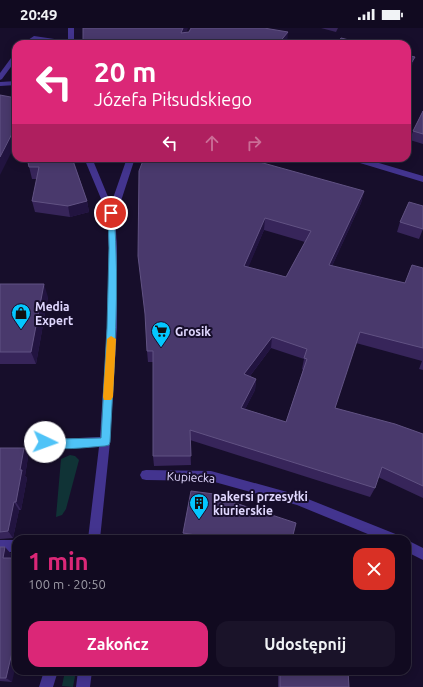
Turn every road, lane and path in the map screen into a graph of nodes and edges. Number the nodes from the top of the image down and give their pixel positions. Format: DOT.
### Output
graph roads {
  1 [pos="71,28"];
  2 [pos="31,40"];
  3 [pos="49,40"];
  4 [pos="71,40"];
  5 [pos="12,61"];
  6 [pos="0,78"];
  7 [pos="12,83"];
  8 [pos="0,84"];
  9 [pos="90,162"];
  10 [pos="130,162"];
  11 [pos="366,162"];
  12 [pos="423,179"];
  13 [pos="111,213"];
  14 [pos="32,441"];
  15 [pos="105,442"];
  16 [pos="146,475"];
  17 [pos="94,535"];
  18 [pos="384,535"];
  19 [pos="0,546"];
  20 [pos="12,546"];
  21 [pos="411,548"];
  22 [pos="423,554"];
  23 [pos="50,675"];
  24 [pos="84,675"];
  25 [pos="46,687"];
  26 [pos="83,687"];
  1 -- 4 [label="street"];
  2 -- 3 [label="street"];
  5 -- 6 [label="street"];
  7 -- 8 [label="street"];
  9 -- 13 [label="street"];
  10 -- 13 [label="street"];
  11 -- 12 [label="street"];
  13 -- 15 [label="street"];
  14 -- 15 [label="street"];
  15 -- 17 [label="street"];
  16 -- 18 [label="street, Kupiecka"];
  19 -- 20 [label="street"];
  21 -- 22 [label="street"];
  23 -- 25 [label="street"];
  24 -- 26 [label="street"];
}
